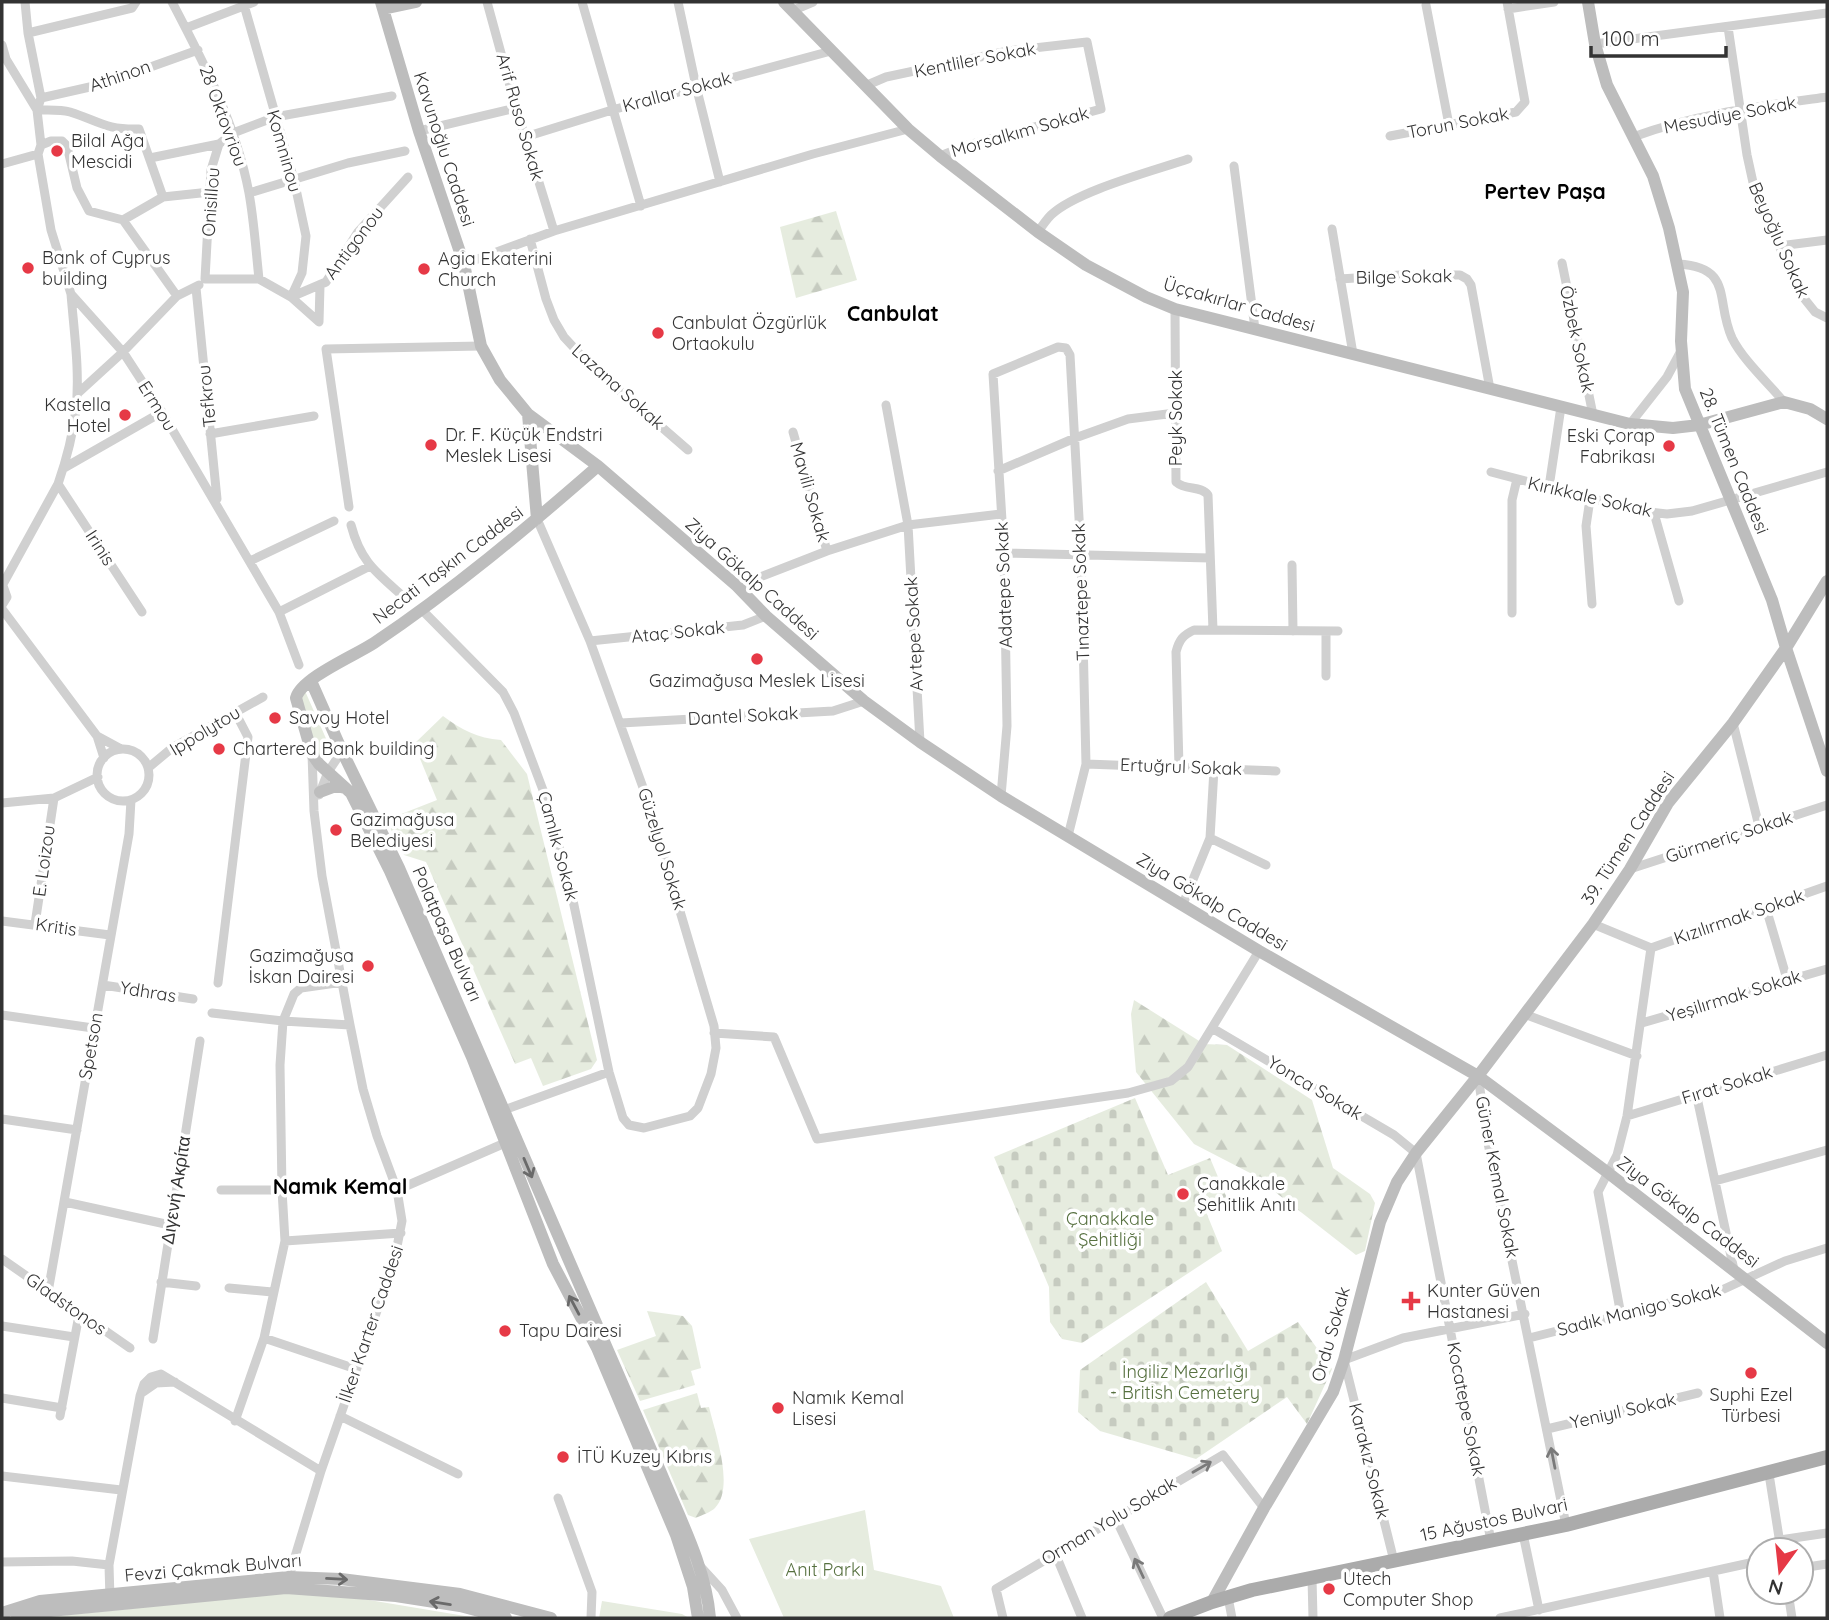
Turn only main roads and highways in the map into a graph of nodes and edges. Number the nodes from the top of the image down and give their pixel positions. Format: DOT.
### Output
graph roads {
  1 [pos="416,2"];
  2 [pos="1588,2"];
  3 [pos="382,5"];
  4 [pos="789,6"];
  5 [pos="528,414"];
  6 [pos="1827,419"];
  7 [pos="1699,425"];
  8 [pos="598,466"];
  9 [pos="537,519"];
  10 [pos="1827,581"];
  11 [pos="1786,648"];
  12 [pos="311,681"];
  13 [pos="1827,771"];
  14 [pos="345,788"];
  15 [pos="320,792"];
  16 [pos="1478,1076"];
  17 [pos="1827,1343"];
  18 [pos="601,1347"];
  19 [pos="1827,1457"];
  20 [pos="287,1582"];
  21 [pos="110,1599"];
  22 [pos="1212,1602"];
  23 [pos="2,1613"];
  24 [pos="17,1618"];
  25 [pos="506,1618"];
  26 [pos="551,1618"];
  27 [pos="698,1618"];
  28 [pos="710,1618"];
  29 [pos="1170,1618"];
  1 -- 3 [label="main road"];
  2 -- 7 [label="main road, 28. Tümen Caddesi"];
  3 -- 5 [label="main road, Kavunoğlu Caddesi"];
  4 -- 7 [label="main road, Üççakırlar Caddesi"];
  5 -- 8 [label="main road, Kavunoğlu Caddesi"];
  5 -- 9 [label="main road"];
  6 -- 7 [label="main road, Üççakırlar Caddesi"];
  7 -- 11 [label="main road, 28. Tümen Caddesi"];
  8 -- 9 [label="main road, Necati Taşkın Caddesi"];
  8 -- 16 [label="main road, Ziya Gökalp Caddesi"];
  9 -- 12 [label="main road, Necati Taşkın Caddesi"];
  10 -- 11 [label="main road, 39. Tümen Caddesi"];
  11 -- 13 [label="main road, 28. Tümen Caddesi"];
  11 -- 16 [label="main road, 39. Tümen Caddesi"];
  12 -- 14 [label="main road, Polatpaşa Bulvarı"];
  12 -- 18 [label="main road, Polatpaşa Bulvarı, one-way"];
  14 -- 15 [label="main road"];
  18 -- 14 [label="main road, Polatpaşa Bulvarı, one-way"];
  16 -- 17 [label="main road, Ziya Gökalp Caddesi"];
  16 -- 22 [label="main road, Ordu Sokak"];
  18 -- 27 [label="main road, Polatpaşa Bulvarı"];
  18 -- 28 [label="main road, Polatpaşa Bulvarı"];
  19 -- 22 [label="main road, 15 Ağustos Bulvari"];
  20 -- 21 [label="main road, Fevzi Çakmak Bulvarı"];
  25 -- 20 [label="main road, Fevzi Çakmak Bulvarı, one-way"];
  20 -- 26 [label="main road, Fevzi Çakmak Bulvarı, one-way"];
  21 -- 23 [label="main road, Fevzi Çakmak Bulvarı"];
  21 -- 24 [label="main road, Fevzi Çakmak Bulvarı"];
  22 -- 29 [label="main road, 15 Ağustos Bulvari"];
}
